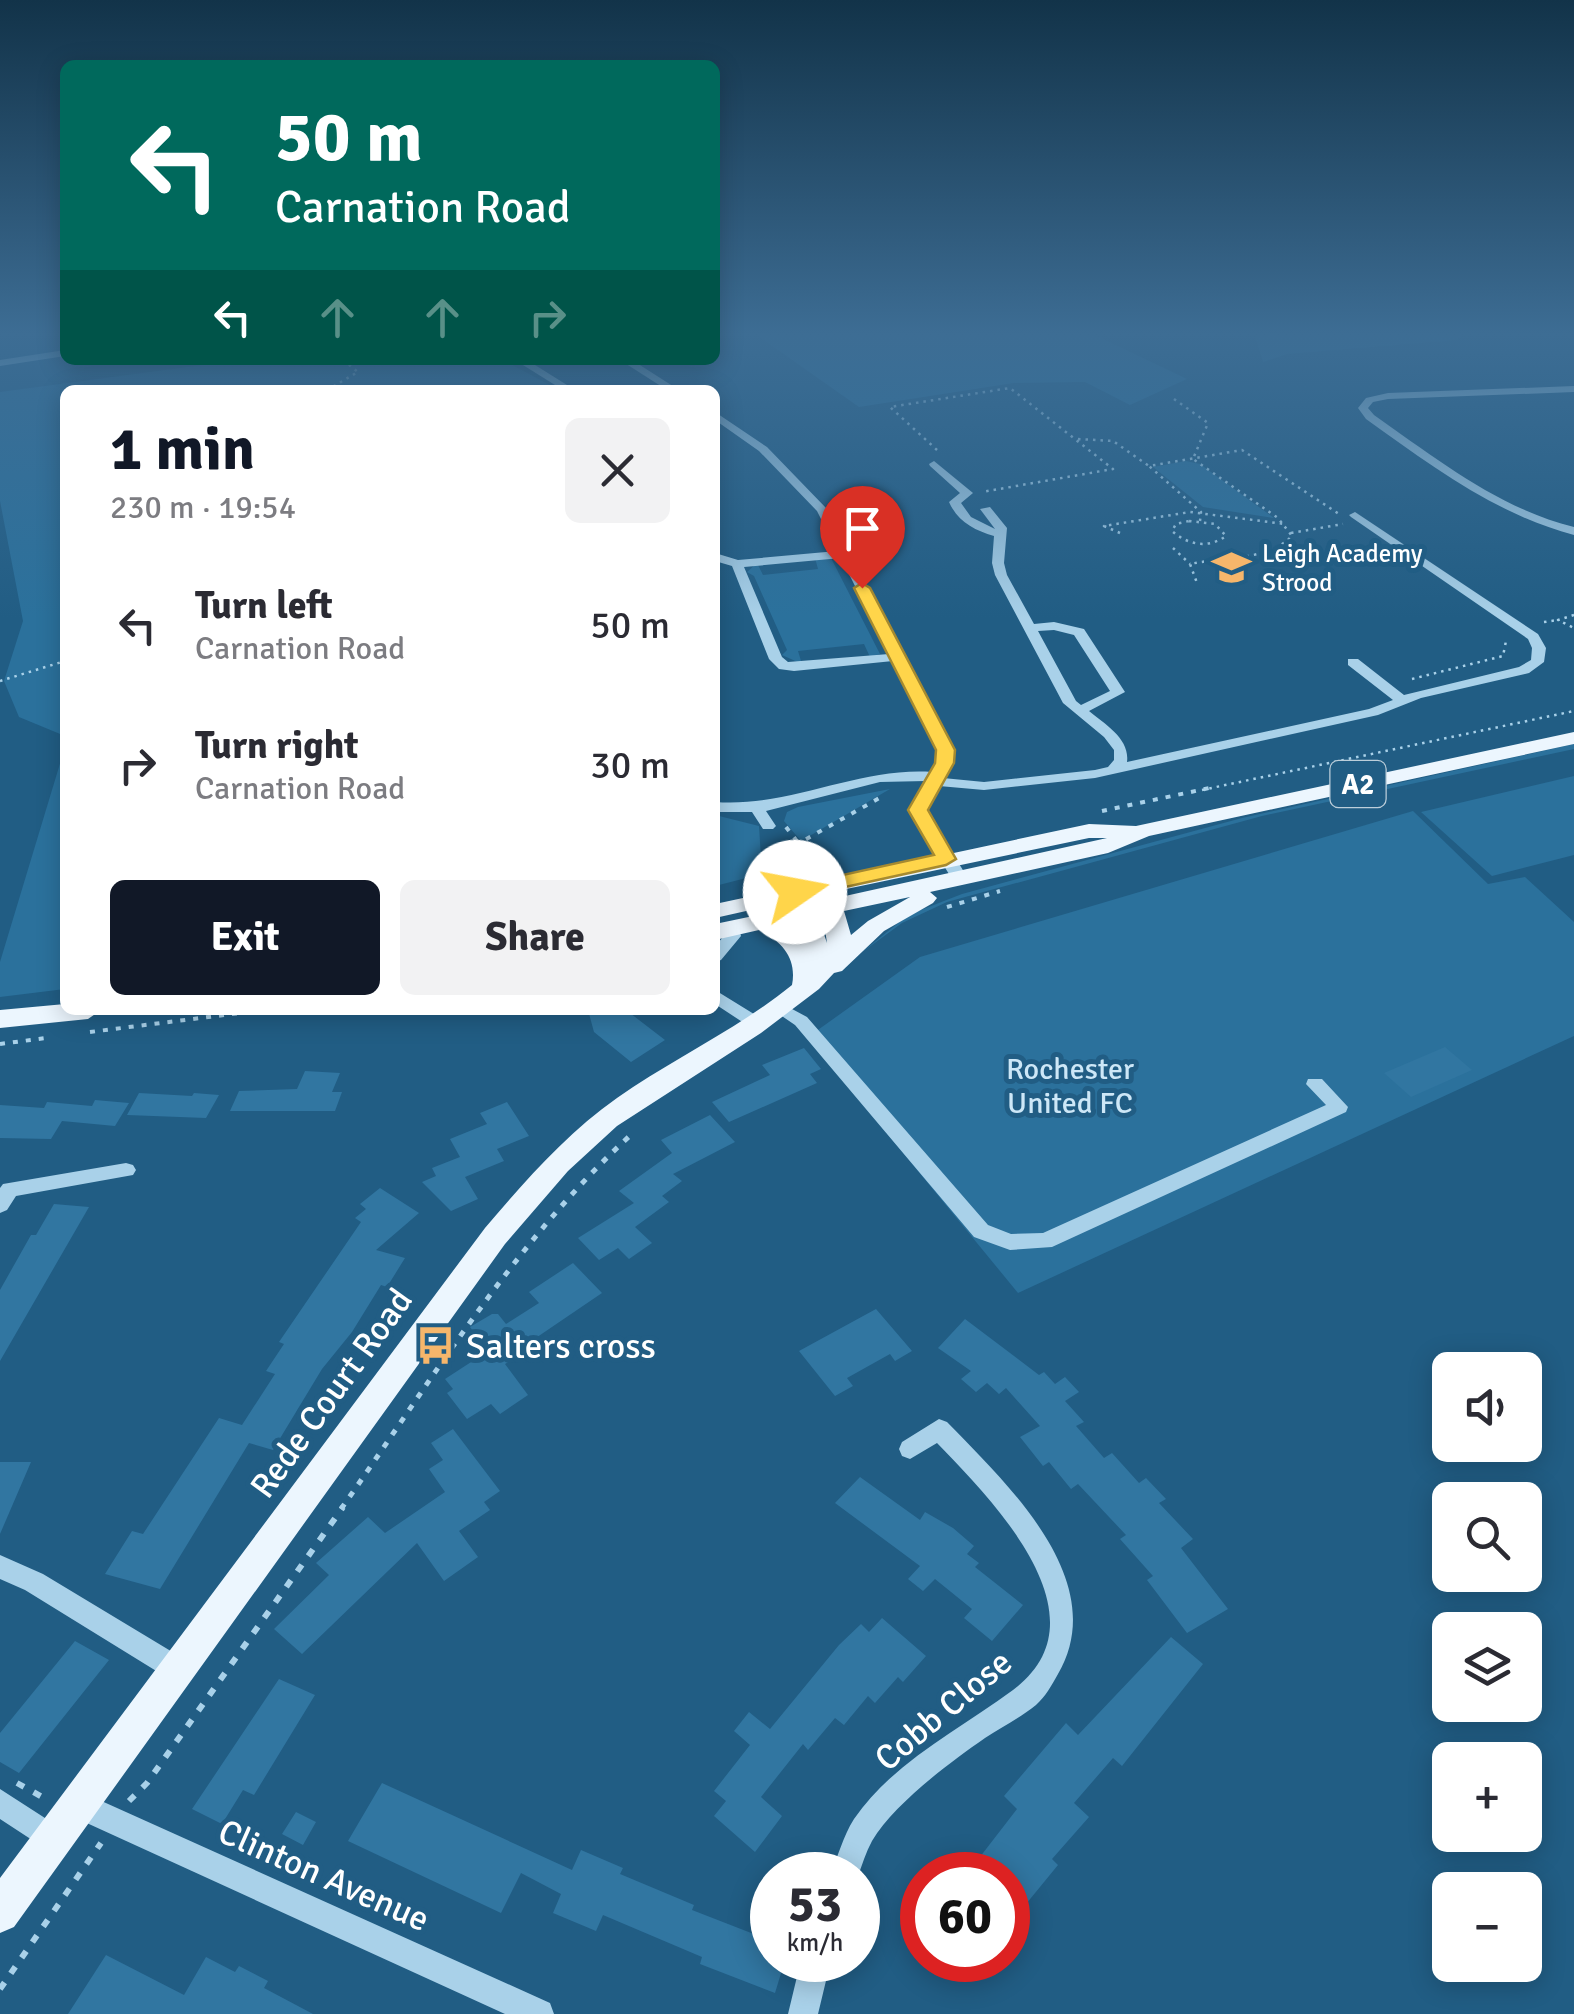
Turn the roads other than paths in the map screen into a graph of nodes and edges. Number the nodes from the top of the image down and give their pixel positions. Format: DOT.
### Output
graph roads {
  1 [pos="734,430"];
  2 [pos="1389,430"];
  3 [pos="940,461"];
  4 [pos="986,509"];
  5 [pos="1355,515"];
  6 [pos="1574,531"];
  7 [pos="1001,534"];
  8 [pos="844,554"];
  9 [pos="720,559"];
  10 [pos="733,564"];
  11 [pos="1028,628"];
  12 [pos="898,657"];
  13 [pos="1353,662"];
  14 [pos="1403,700"];
  15 [pos="1079,711"];
  16 [pos="1574,738"];
  17 [pos="1114,770"];
  18 [pos="934,779"];
  19 [pos="720,807"];
  20 [pos="757,809"];
  21 [pos="775,823"];
  22 [pos="1143,831"];
  23 [pos="946,859"];
  24 [pos="804,880"];
  25 [pos="961,880"];
  26 [pos="720,909"];
  27 [pos="819,912"];
  28 [pos="764,923"];
  29 [pos="723,931"];
  30 [pos="720,950"];
  31 [pos="792,995"];
  32 [pos="720,996"];
  33 [pos="60,1013"];
  34 [pos="0,1019"];
  35 [pos="1314,1084"];
  36 [pos="126,1170"];
  37 [pos="3,1194"];
  38 [pos="910,1449"];
  39 [pos="0,1567"];
  40 [pos="175,1668"];
  41 [pos="0,1804"];
  42 [pos="66,1818"];
  43 [pos="854,1852"];
  44 [pos="0,1913"];
  45 [pos="811,1982"];
  46 [pos="539,2014"];
  47 [pos="803,2014"];
  1 -- 8 [label="street"];
  2 -- 6 [label="street"];
  3 -- 7 [label="street"];
  4 -- 7 [label="street"];
  5 -- 14 [label="street"];
  7 -- 11 [label="street"];
  8 -- 10 [label="street"];
  8 -- 12 [label="street"];
  9 -- 10 [label="street"];
  10 -- 12 [label="street"];
  11 -- 15 [label="street"];
  11 -- 15 [label="street"];
  12 -- 18 [label="street"];
  13 -- 14 [label="street"];
  14 -- 17 [label="street"];
  15 -- 17 [label="street"];
  16 -- 22 [label="main road, A2"];
  17 -- 18 [label="street"];
  18 -- 20 [label="street"];
  18 -- 23 [label="street"];
  19 -- 20 [label="street"];
  20 -- 21 [label="street"];
  22 -- 23 [label="main road, A2"];
  22 -- 25 [label="main road, A2"];
  23 -- 24 [label="main road, A2"];
  23 -- 25 [label="street"];
  24 -- 26 [label="main road, A2"];
  24 -- 27 [label="main road"];
  25 -- 27 [label="main road, A2"];
  25 -- 31 [label="main road, Rede Court Road"];
  27 -- 28 [label="main road, A2"];
  27 -- 31 [label="main road"];
  28 -- 29 [label="main road, A2"];
  28 -- 31 [label="main road"];
  29 -- 30 [label="street"];
  31 -- 32 [label="street"];
  31 -- 35 [label="street"];
  31 -- 40 [label="main road, Rede Court Road"];
  33 -- 34 [label="main road"];
  36 -- 37 [label="street"];
  38 -- 43 [label="street, Cobb Close"];
  39 -- 40 [label="street"];
  40 -- 42 [label="main road, Rede Court Road"];
  41 -- 42 [label="street, Clinton Avenue"];
  42 -- 44 [label="main road, Rede Court Road"];
  42 -- 46 [label="street, Clinton Avenue"];
  45 -- 47 [label="street"];
}
